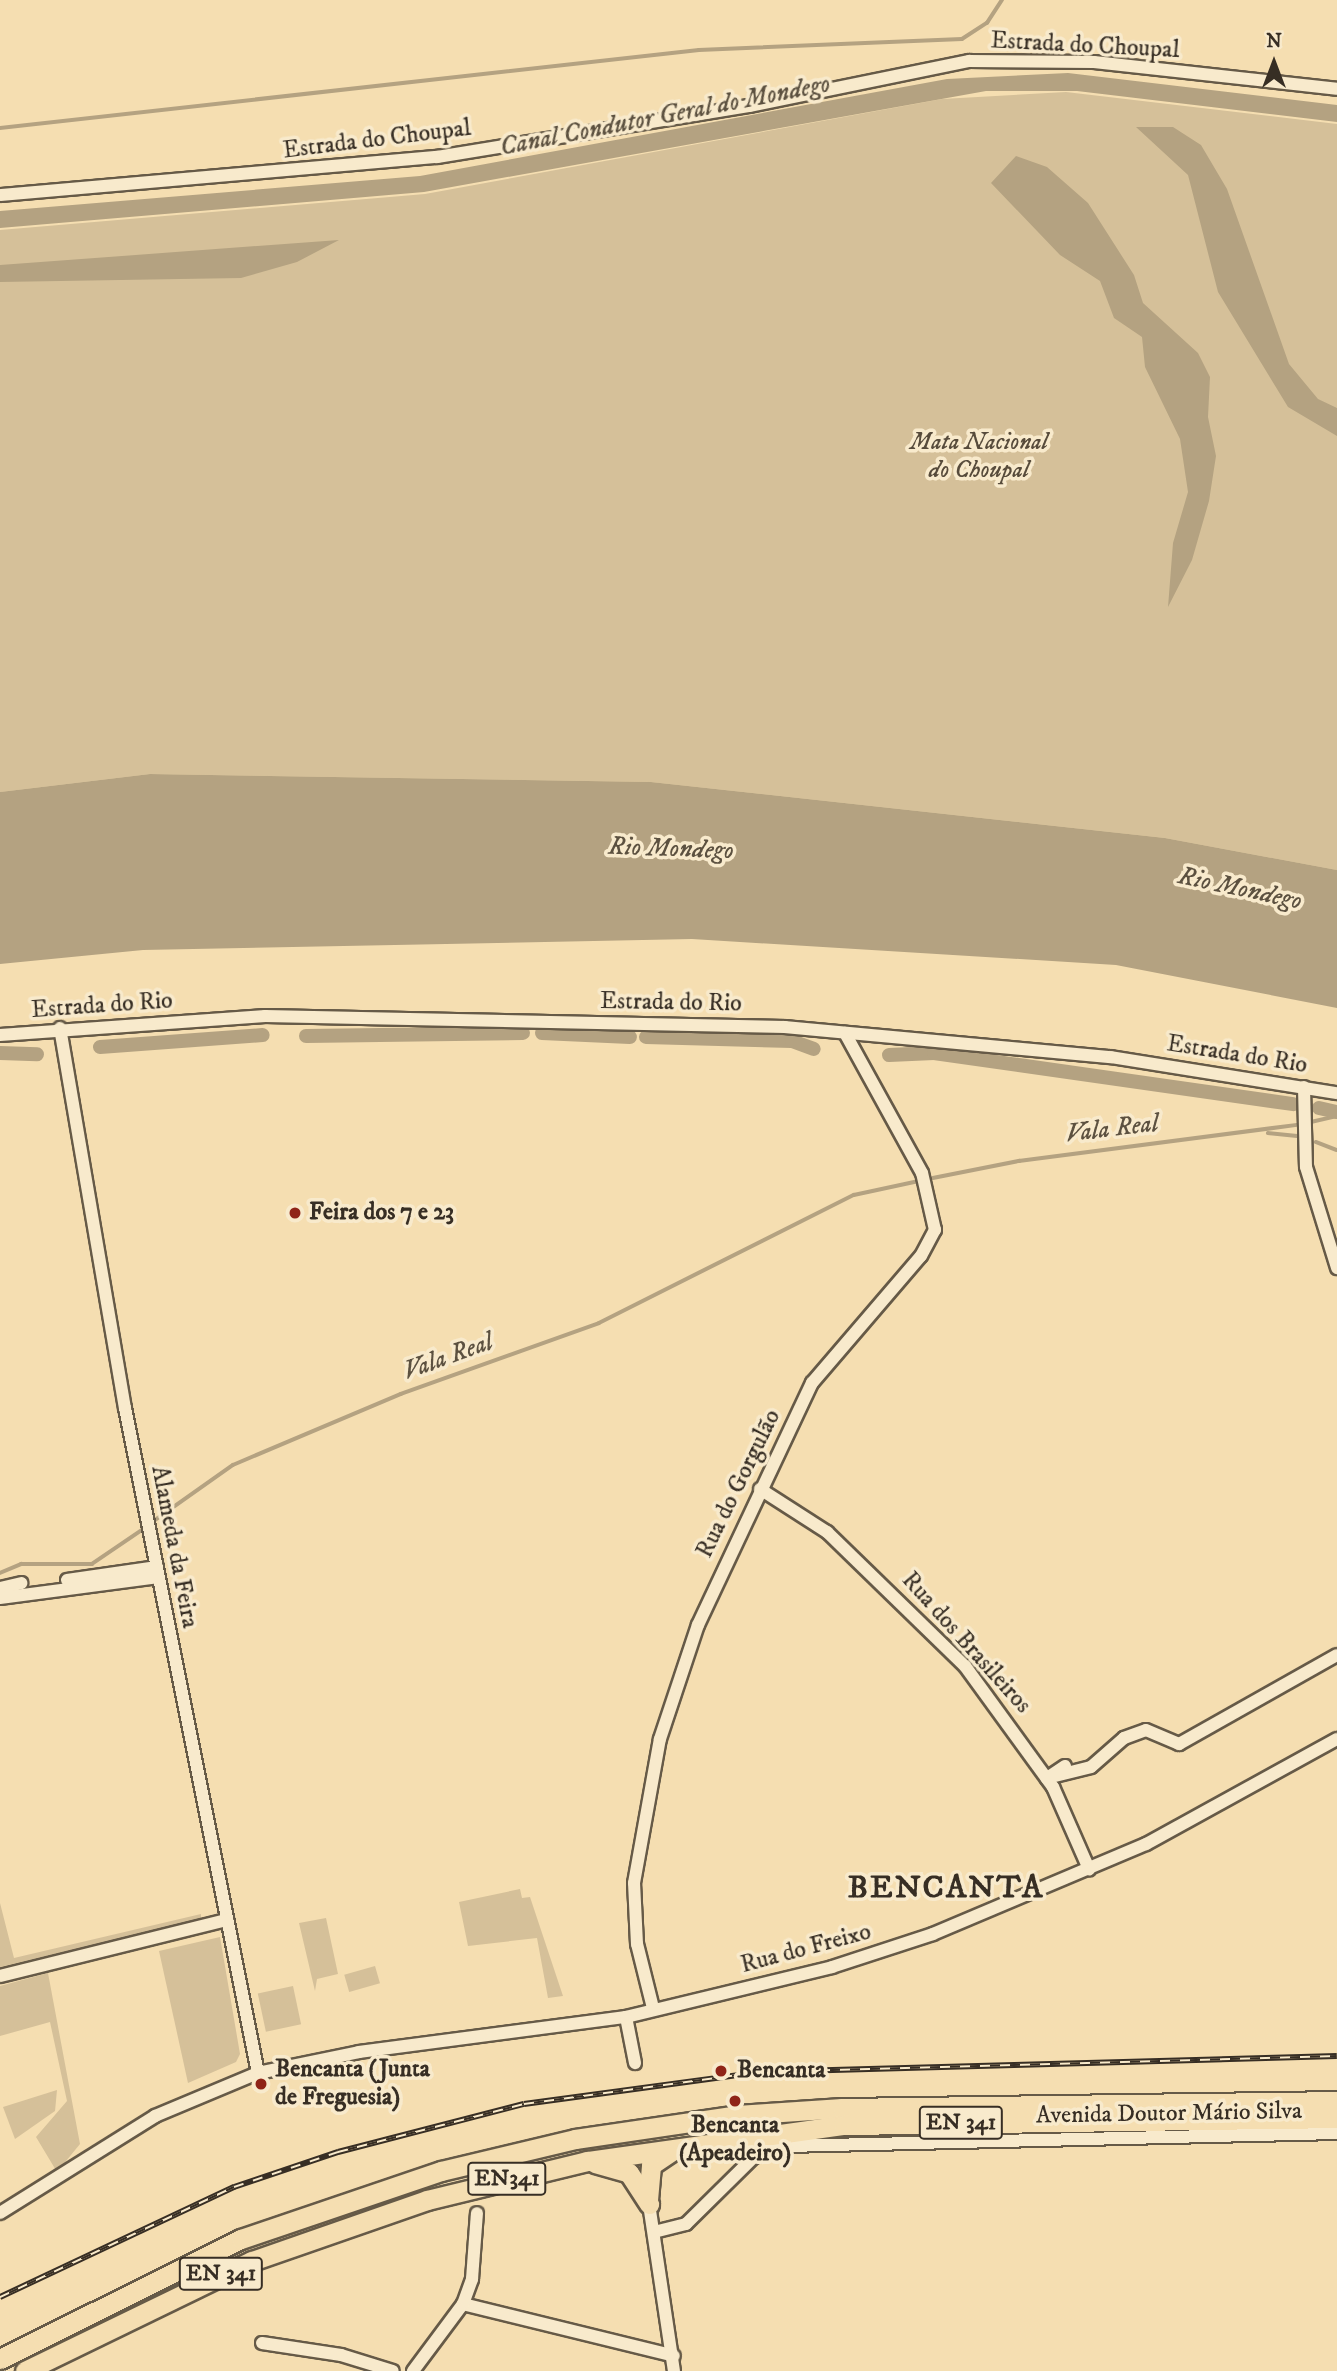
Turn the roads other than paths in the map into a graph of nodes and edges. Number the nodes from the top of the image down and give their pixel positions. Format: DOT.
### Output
graph roads {
  1 [pos="1337,89"];
  2 [pos="0,195"];
  3 [pos="60,1028"];
  4 [pos="845,1033"];
  5 [pos="0,1035"];
  6 [pos="1304,1087"];
  7 [pos="1337,1093"];
  8 [pos="1337,1268"];
  9 [pos="760,1489"];
  10 [pos="158,1572"];
  11 [pos="0,1588"];
  12 [pos="0,1598"];
  13 [pos="1337,1655"];
  14 [pos="1337,1739"];
  15 [pos="1065,1766"];
  16 [pos="1047,1779"];
  17 [pos="1089,1869"];
  18 [pos="227,1920"];
  19 [pos="0,1976"];
  20 [pos="653,2008"];
  21 [pos="626,2017"];
  22 [pos="635,2063"];
  23 [pos="258,2073"];
  24 [pos="1337,2101"];
  25 [pos="1337,2118"];
  26 [pos="1337,2133"];
  27 [pos="685,2144"];
  28 [pos="587,2161"];
  29 [pos="427,2200"];
  30 [pos="649,2204"];
  31 [pos="0,2213"];
  32 [pos="477,2213"];
  33 [pos="654,2232"];
  34 [pos="463,2304"];
  35 [pos="262,2343"];
  36 [pos="674,2356"];
  37 [pos="0,2358"];
  38 [pos="25,2371"];
  39 [pos="393,2371"];
  40 [pos="413,2371"];
  41 [pos="674,2371"];
  1 -- 2 [label="street, Estrada do Choupal"];
  3 -- 4 [label="street, Estrada do Rio"];
  3 -- 5 [label="street, Estrada do Rio"];
  3 -- 10 [label="street, Alameda da Feira"];
  4 -- 6 [label="street, Estrada do Rio"];
  4 -- 9 [label="street, Rua do Gorgulão"];
  6 -- 7 [label="street, Estrada do Rio"];
  6 -- 8 [label="street"];
  9 -- 16 [label="street, Rua dos Brasileiros"];
  9 -- 20 [label="street, Rua do Gorgulão"];
  10 -- 11 [label="street"];
  10 -- 12 [label="street"];
  10 -- 18 [label="street, Alameda da Feira"];
  13 -- 16 [label="street"];
  14 -- 17 [label="street, Rua do Freixo"];
  15 -- 16 [label="street"];
  16 -- 17 [label="street, Rua dos Brasileiros"];
  17 -- 20 [label="street, Rua do Freixo"];
  18 -- 19 [label="street"];
  18 -- 23 [label="street, Alameda da Feira"];
  20 -- 21 [label="street, Rua do Freixo"];
  21 -- 22 [label="street"];
  21 -- 23 [label="street, Rua do Freixo"];
  23 -- 31 [label="street, Rua do Freixo"];
  24 -- 37 [label="highway, EN 341"];
  25 -- 27 [label="highway, EN 341"];
  26 -- 33 [label="street, Avenida Doutor Mário Silva"];
  27 -- 28 [label="highway, EN 341"];
  27 -- 30 [label="highway"];
  28 -- 29 [label="highway, EN341"];
  28 -- 30 [label="highway"];
  29 -- 38 [label="highway, EN 341"];
  30 -- 33 [label="street"];
  32 -- 34 [label="street"];
  33 -- 36 [label="street"];
  34 -- 36 [label="street"];
  34 -- 40 [label="street"];
  35 -- 39 [label="street"];
  36 -- 41 [label="street"];
}
